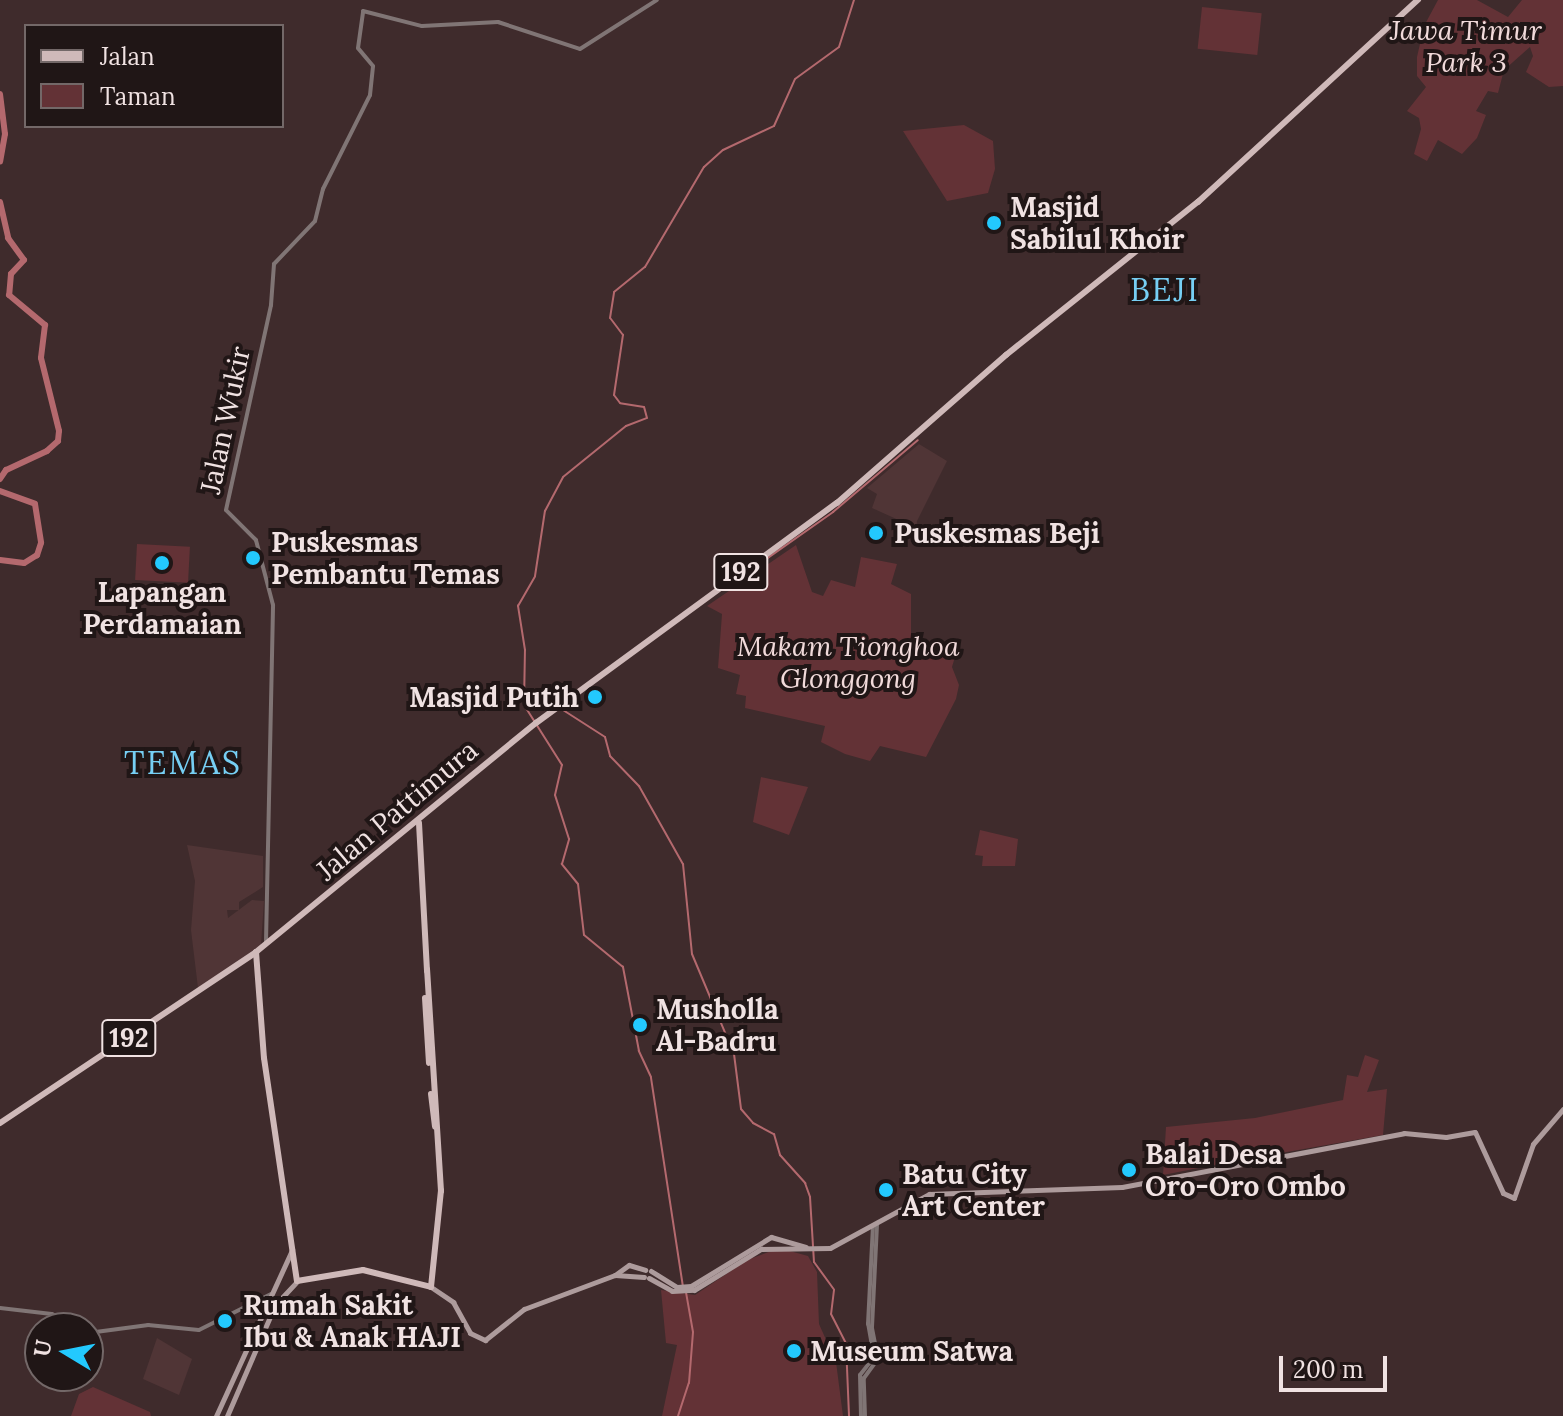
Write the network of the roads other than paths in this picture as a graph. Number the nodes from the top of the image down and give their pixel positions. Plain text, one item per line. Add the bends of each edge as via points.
1 (657, 0) edge
2 (1418, 0) edge
3 (419, 821) junction
4 (404, 836) junction
5 (419, 845) junction
6 (266, 945) junction
7 (256, 952) junction
8 (1563, 1109) edge
9 (0, 1123) edge
10 (875, 1225) junction
11 (293, 1249) junction
12 (286, 1264) junction
13 (295, 1266) junction
14 (647, 1274) junction
15 (615, 1275) junction
16 (297, 1281) junction
17 (431, 1287) junction
18 (271, 1294) junction
19 (0, 1308) edge
20 (35, 1312) edge
21 (104, 1331) edge
22 (251, 1336) junction
23 (259, 1339) junction
24 (216, 1416) edge
25 (227, 1416) edge
26 (863, 1416) edge

1 - 6 street, Jalan Wukir via 580,49 498,22 422,26 370,13 362,19 358,48 373,66 370,95 323,189 315,221 274,264 269,315 226,510 256,540 273,605
2 - 3 main road, Jalan Pattimura / 192 via 1198,202 1004,357 837,503 538,722
3 - 4 main road, Jalan Pattimura / 192
3 - 5 main road
4 - 5 main road via 412,835
4 - 6 main road, Jalan Pattimura / 192
5 - 17 main road via 441,1202
6 - 7 main road, 192
7 - 9 main road, 192
7 - 11 main road via 264,1058
8 - 10 main road via 1533,1144 1514,1198 1503,1193 1475,1132 1446,1137 1404,1133 1116,1188 929,1194
10 - 14 main road via 830,1248 813,1249 771,1237 684,1290
10 - 26 street via 870,1327 878,1359 864,1378
11 - 12 main road
11 - 13 main road
12 - 13 main road
12 - 18 main road
13 - 16 main road
14 - 15 main road
14 - 15 main road via 629,1265
15 - 17 main road via 524,1309 485,1340 470,1333 453,1302
16 - 17 main road via 363,1270
16 - 23 main road via 280,1295
18 - 21 street via 199,1330 148,1325
18 - 22 main road
19 - 20 street
22 - 23 main road
22 - 24 main road
23 - 25 main road

